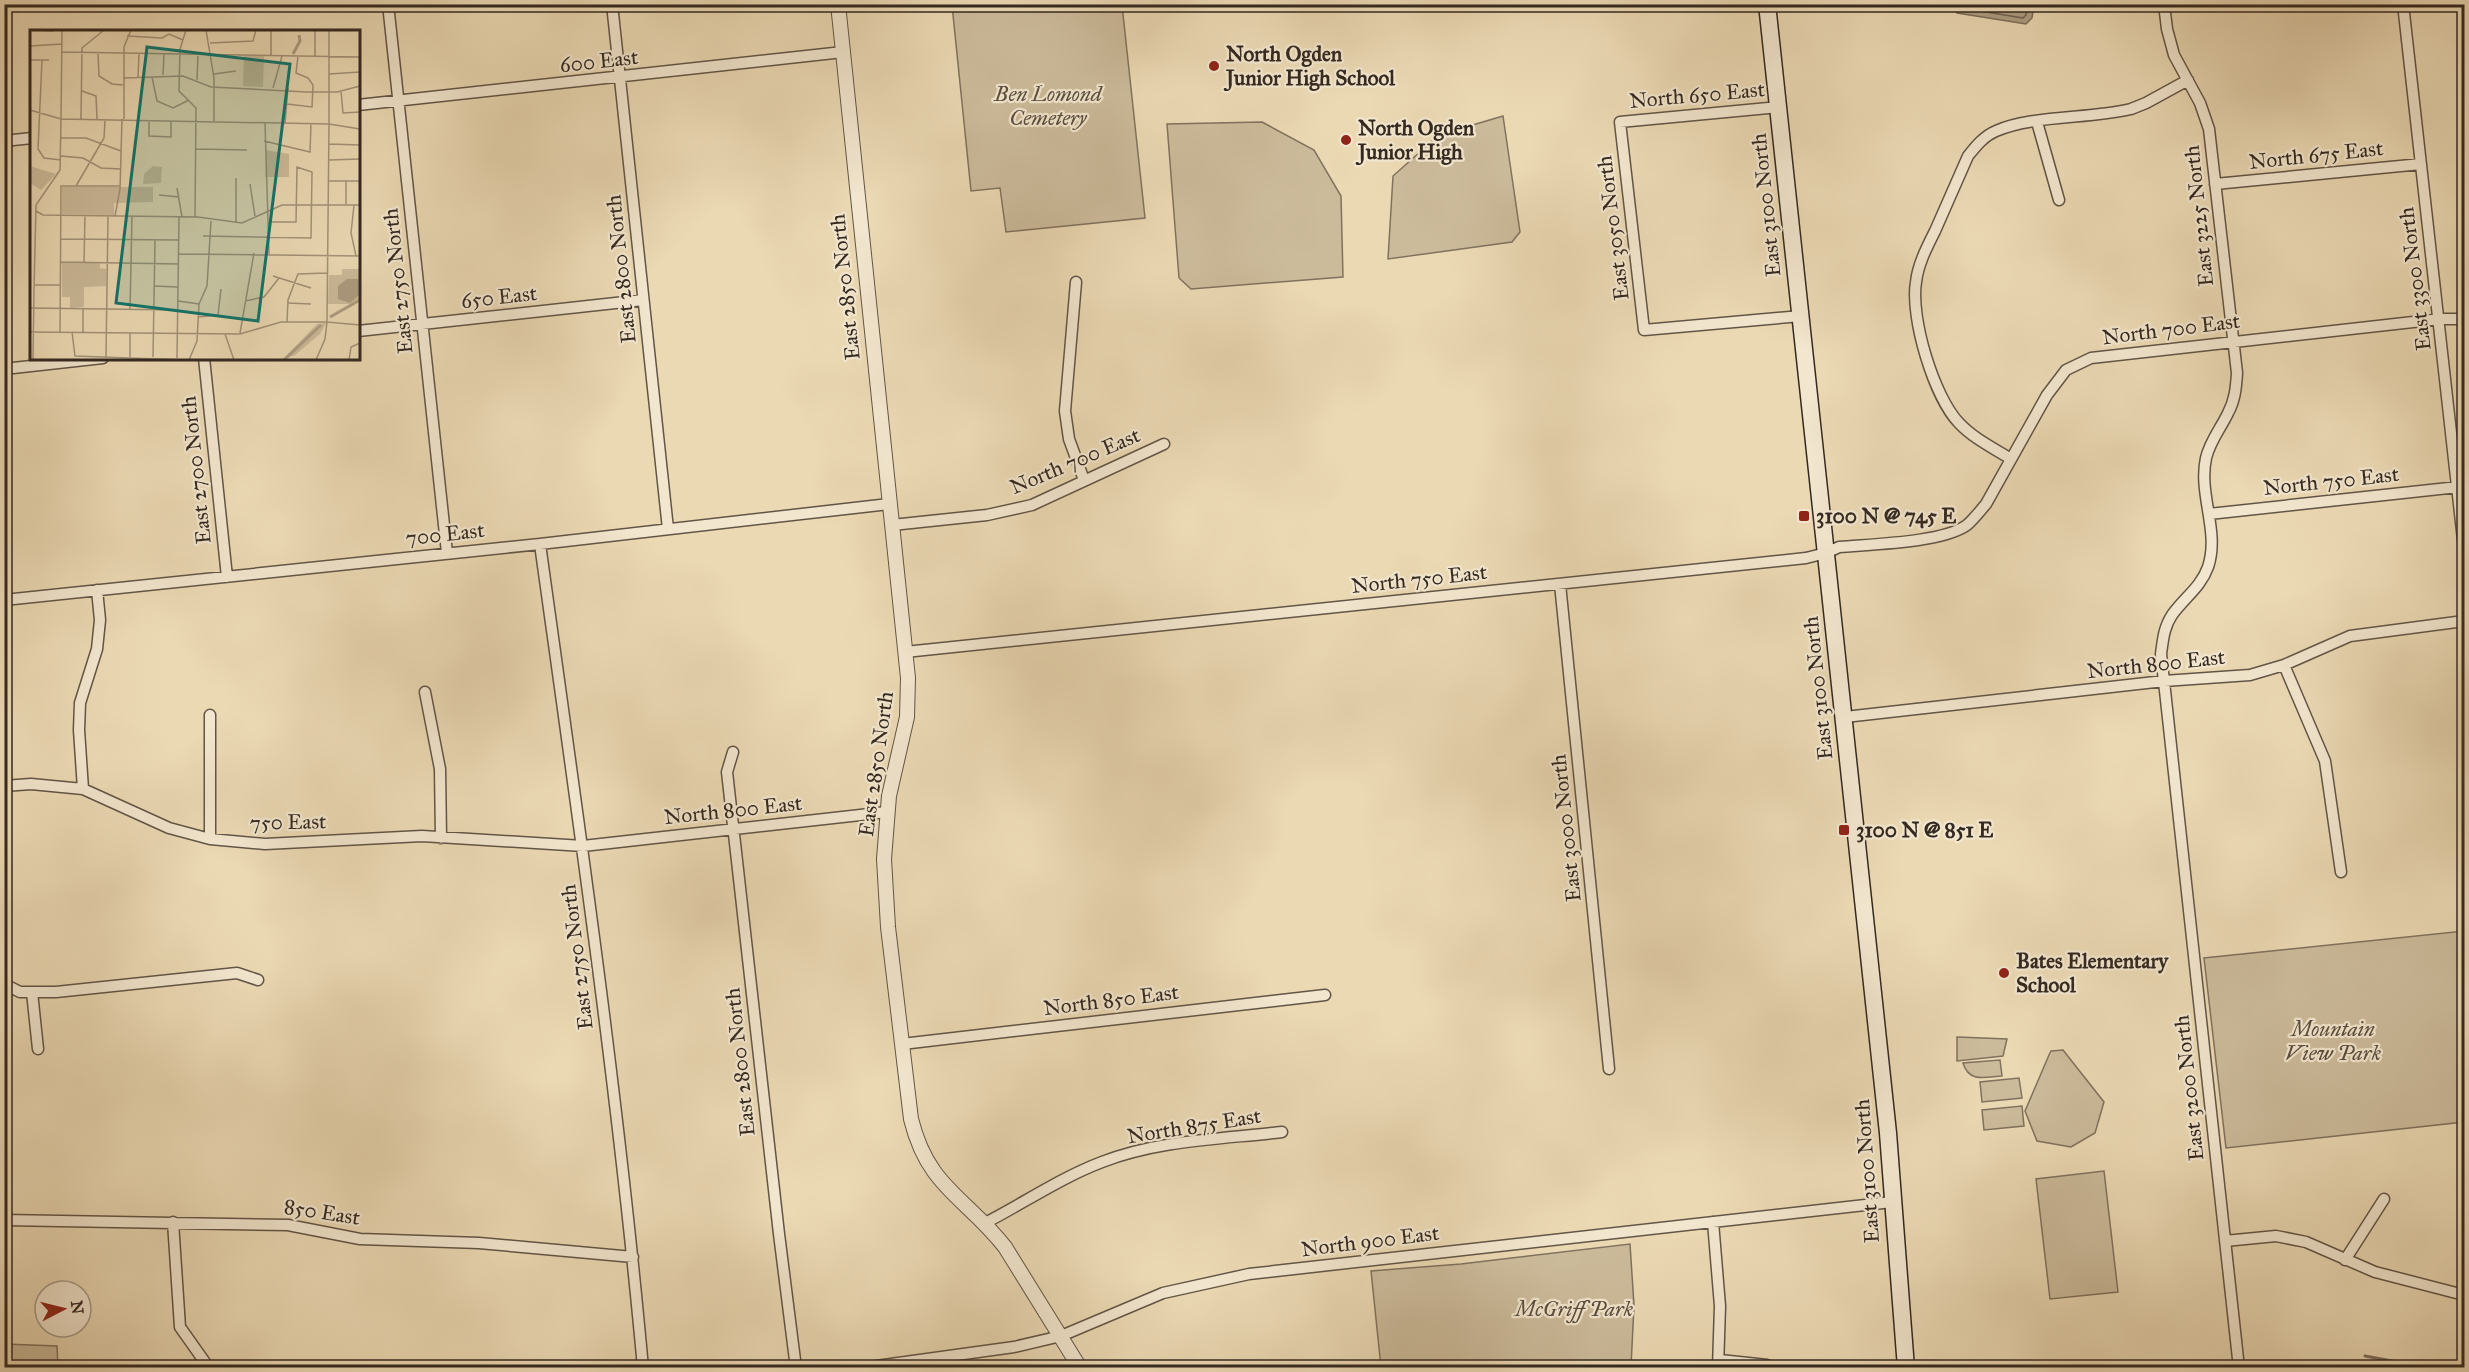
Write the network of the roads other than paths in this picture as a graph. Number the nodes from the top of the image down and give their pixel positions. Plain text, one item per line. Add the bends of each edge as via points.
1 (388, 4) edge
2 (612, 4) edge
3 (838, 4) edge
4 (1767, 4) edge
5 (2164, 4) edge
6 (2403, 4) edge
7 (843, 52) junction
8 (620, 78) junction
9 (2188, 80) junction
10 (399, 101) junction
11 (360, 105) edge
12 (1779, 107) junction
13 (1620, 122) joint
14 (2037, 122) junction
15 (30, 138) edge
16 (4, 141) edge
17 (2421, 164) junction
18 (2215, 184) junction
19 (2059, 200) dead end
20 (1076, 282) dead end
21 (643, 300) junction
22 (1801, 316) junction
23 (2440, 319) junction
24 (2464, 319) edge
25 (422, 325) junction
26 (360, 331) edge
27 (2233, 341) junction
28 (85, 360) edge
29 (204, 360) edge
30 (4, 369) edge
31 (1164, 444) dead end
32 (2011, 459) junction
33 (1084, 480) junction
34 (2458, 487) junction
35 (889, 504) junction
36 (2209, 514) junction
37 (892, 525) junction
38 (668, 529) junction
39 (1936, 537) joint
40 (540, 544) junction
41 (2464, 549) edge
42 (447, 553) junction
43 (1826, 554) junction
44 (227, 576) junction
45 (1560, 584) junction
46 (97, 590) junction
47 (2188, 597) joint
48 (4, 600) edge
49 (2464, 621) edge
50 (905, 652) junction
51 (2284, 664) junction
52 (2164, 681) junction
53 (425, 692) dead end
54 (210, 715) dead end
55 (1845, 717) junction
56 (733, 752) dead end
57 (4, 786) edge
58 (83, 789) junction
59 (887, 812) junction
60 (733, 830) junction
61 (441, 838) junction
62 (210, 839) junction
63 (583, 846) junction
64 (2341, 872) dead end
65 (258, 980) dead end
66 (4, 984) edge
67 (32, 992) junction
68 (1325, 995) dead end
69 (902, 1044) junction
70 (38, 1049) dead end
71 (1609, 1069) dead end
72 (1282, 1132) dead end
73 (2384, 1199) dead end
74 (1892, 1202) junction
75 (4, 1220) edge
76 (173, 1222) junction
77 (1713, 1222) junction
78 (985, 1223) junction
79 (2225, 1241) junction
80 (633, 1257) junction
81 (2345, 1260) junction
82 (2464, 1295) edge
83 (1061, 1336) junction
84 (944, 1363) edge
85 (1719, 1364) edge
86 (1767, 1365) dead end
87 (209, 1368) edge
88 (643, 1368) edge
89 (796, 1368) edge
90 (862, 1368) edge
91 (1080, 1368) edge
92 (1906, 1368) edge
93 (2239, 1368) edge

1 - 10 street, East 2750 North
2 - 8 street, East 2800 North
3 - 7 street, East 2850 North
4 - 12 main road, East 3100 North
5 - 9 street, East 3225 North via 2172,46
6 - 17 street, East 3300 North
7 - 8 street, 600 East
7 - 35 street, East 2850 North
8 - 10 street, 600 East
8 - 21 street, East 2800 North
9 - 14 street via 2131,109
9 - 18 street, East 3225 North via 2209,129
10 - 11 street, 600 East
10 - 25 street, East 2750 North
12 - 13 street, North 650 East
12 - 22 main road, East 3100 North
13 - 22 street, East 3050 North via 1644,330
14 - 19 street
14 - 32 street via 1996,131 1968,156 1920,263 1914,296 1921,338 1948,409 1969,433
15 - 16 street
17 - 18 street, North 675 East
17 - 23 street, East 3300 North
18 - 27 street, East 3225 North
20 - 33 street via 1065,411 1069,439
21 - 25 street, 650 East
21 - 38 street, East 2800 North
22 - 43 main road, East 3100 North
23 - 24 street, North 700 East
23 - 27 street, North 700 East
23 - 34 street, East 3300 North
25 - 26 street, 650 East
25 - 42 street, East 2750 North
27 - 32 street, North 700 East via 2091,358 2066,370
27 - 36 street, East 3225 North via 2236,393 2206,458 2204,482
28 - 30 street
29 - 44 street, East 2700 North
31 - 33 street, North 700 East
32 - 39 street, North 700 East via 1976,516 1966,525
33 - 37 street, North 700 East via 1032,505 987,515
34 - 36 street, North 750 East
34 - 41 street, East 3300 North
35 - 37 street, East 2850 North
35 - 38 street, 700 East
36 - 47 street, East 3225 North via 2213,539 2210,558 2202,579
37 - 50 street, East 2850 North
38 - 40 street, 700 East
39 - 43 street, North 750 East via 1839,547
40 - 42 street, 700 East
40 - 63 street, East 2750 North
42 - 44 street, 700 East
43 - 45 street, North 750 East
43 - 55 main road, East 3100 North
44 - 46 street, 700 East
45 - 50 street, North 750 East
45 - 71 street, East 3000 North
46 - 48 street, 700 East
46 - 58 street via 97,649 80,703
47 - 52 street, East 3200 North via 2172,614 2163,633
49 - 51 street, North 800 East via 2350,636
50 - 59 street, East 2850 North via 908,704
51 - 52 street, North 800 East via 2250,675
51 - 64 street via 2325,760
52 - 55 street, North 800 East
52 - 79 street, East 3200 North
53 - 61 street via 440,769
54 - 62 street
55 - 74 main road, East 3100 North
56 - 60 street, East 2800 North via 727,772
57 - 58 street, 750 East via 31,784
58 - 62 street, 750 East via 169,828
59 - 60 street, North 800 East
59 - 69 street, East 2850 North via 885,900
60 - 63 street, North 800 East
60 - 89 street, East 2800 North
61 - 62 street, 750 East via 265,844
61 - 63 street, 750 East
63 - 80 street, East 2750 North
65 - 67 street via 237,974
66 - 67 street via 20,992
67 - 70 street
68 - 69 street, North 850 East
69 - 78 street, East 2850 North via 911,1119 920,1148 944,1186
72 - 78 street, North 875 East via 1164,1145 1104,1161 1058,1180
73 - 81 street
74 - 77 street, North 900 East
74 - 92 main road, East 3100 North
75 - 76 street, 850 East
76 - 80 street, 850 East via 288,1225 360,1239 479,1243
76 - 87 street via 180,1327
77 - 83 street, North 900 East via 1248,1274 1163,1293
77 - 85 street via 1720,1306
78 - 83 street, East 2850 North via 1015,1261
79 - 81 street via 2276,1236 2306,1242
79 - 93 street, East 3200 North
80 - 88 street, East 2750 North
81 - 82 street via 2375,1272
83 - 84 street, North 900 East
83 - 91 street, East 2850 North
84 - 90 street, North 900 East
85 - 86 street

